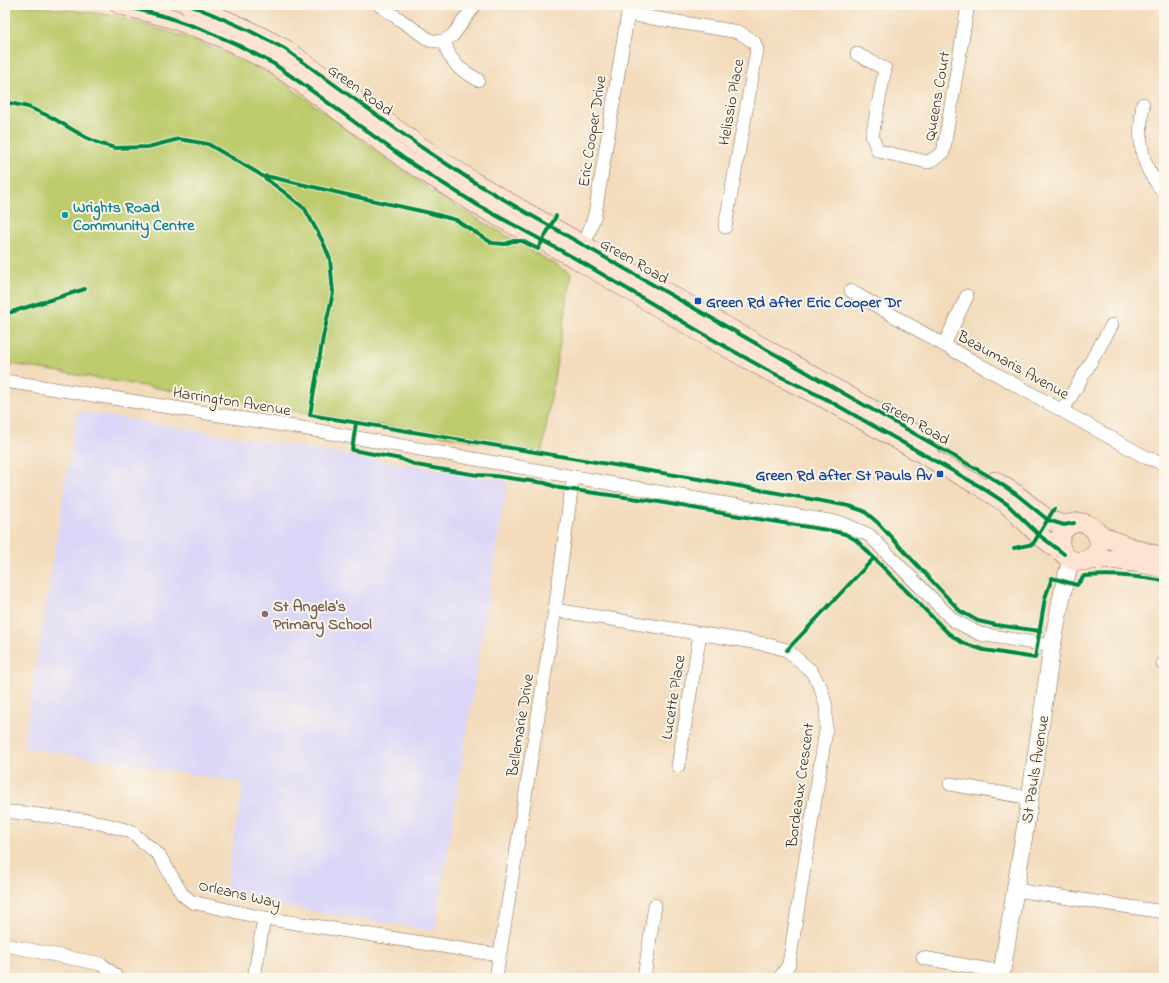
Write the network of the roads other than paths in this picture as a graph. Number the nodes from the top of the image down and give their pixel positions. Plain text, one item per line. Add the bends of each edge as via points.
1 (120, 5) edge
2 (189, 5) edge
3 (379, 5) edge
4 (475, 5) edge
5 (968, 5) edge
6 (629, 9) edge
7 (444, 41) junction
8 (857, 54) dead end
9 (478, 80) dead end
10 (1143, 104) dead end
11 (1164, 191) edge
12 (725, 227) dead end
13 (581, 253) junction
14 (851, 291) dead end
15 (967, 296) dead end
16 (1112, 324) dead end
17 (944, 345) junction
18 (5, 381) edge
19 (1063, 410) junction
20 (1164, 463) edge
21 (573, 477) junction
22 (1074, 523) junction
23 (1094, 528) junction
24 (1164, 557) edge
25 (1073, 558) junction
26 (1164, 568) edge
27 (555, 610) junction
28 (700, 634) junction
29 (1052, 646) junction
30 (678, 766) dead end
31 (950, 784) dead end
32 (1030, 798) junction
33 (5, 812) edge
34 (1015, 890) junction
35 (655, 905) dead end
36 (1164, 912) edge
37 (264, 918) junction
38 (5, 946) edge
39 (499, 955) junction
40 (923, 958) dead end
41 (115, 975) dead end
42 (1001, 975) edge
43 (254, 978) edge
44 (496, 978) edge
45 (644, 978) edge
46 (780, 978) edge

1 - 13 main road, Green Road via 204,30 274,64 409,162 479,206
2 - 13 main road, Green Road via 241,26 285,49 427,151
3 - 7 street via 431,41
4 - 7 street via 453,35
5 - 8 street, Queens Court via 943,153 928,162 878,151 872,136 885,69
6 - 12 street, Helissio Place via 739,32 754,42 757,50
6 - 13 street, Eric Cooper Drive via 594,214
7 - 9 street via 449,55 459,68
10 - 11 street via 1140,126 1143,154 1148,169
13 - 22 main road, Green Road via 988,475 1048,520 1064,524
13 - 25 main road, Green Road via 712,339 826,399 981,487 1007,504 1039,535
14 - 17 street, Beaumaris Avenue
15 - 17 street
16 - 19 street
17 - 19 street, Beaumaris Avenue
18 - 21 street, Harrington Avenue via 308,429
19 - 20 street, Beaumaris Avenue via 1147,458
21 - 27 street, Bellemarie Drive
21 - 29 street, Harrington Avenue via 842,523 869,535 953,620 980,634
22 - 23 main road
22 - 25 main road via 1061,534 1060,540 1060,547
23 - 24 main road via 1102,535 1128,546
23 - 25 main road via 1098,536 1097,551 1091,558
25 - 26 main road via 1125,560
25 - 29 street, St Pauls Avenue via 1065,581
27 - 28 street, Bordeaux Crescent
27 - 39 street, Bellemarie Drive
28 - 30 street, Lucette Place
28 - 46 street, Bordeaux Crescent via 787,650 811,671 821,688 826,707 826,730 789,964
29 - 32 street, St Pauls Avenue
31 - 32 street
32 - 34 street, St Pauls Avenue
33 - 37 street, Orleans Way via 92,821 130,831 159,855 182,894 192,902
34 - 36 street
34 - 42 street, St Pauls Avenue
35 - 45 street
37 - 39 street, Orleans Way
37 - 43 street
38 - 41 street via 101,964
39 - 44 street, Bellemarie Drive
40 - 42 street

